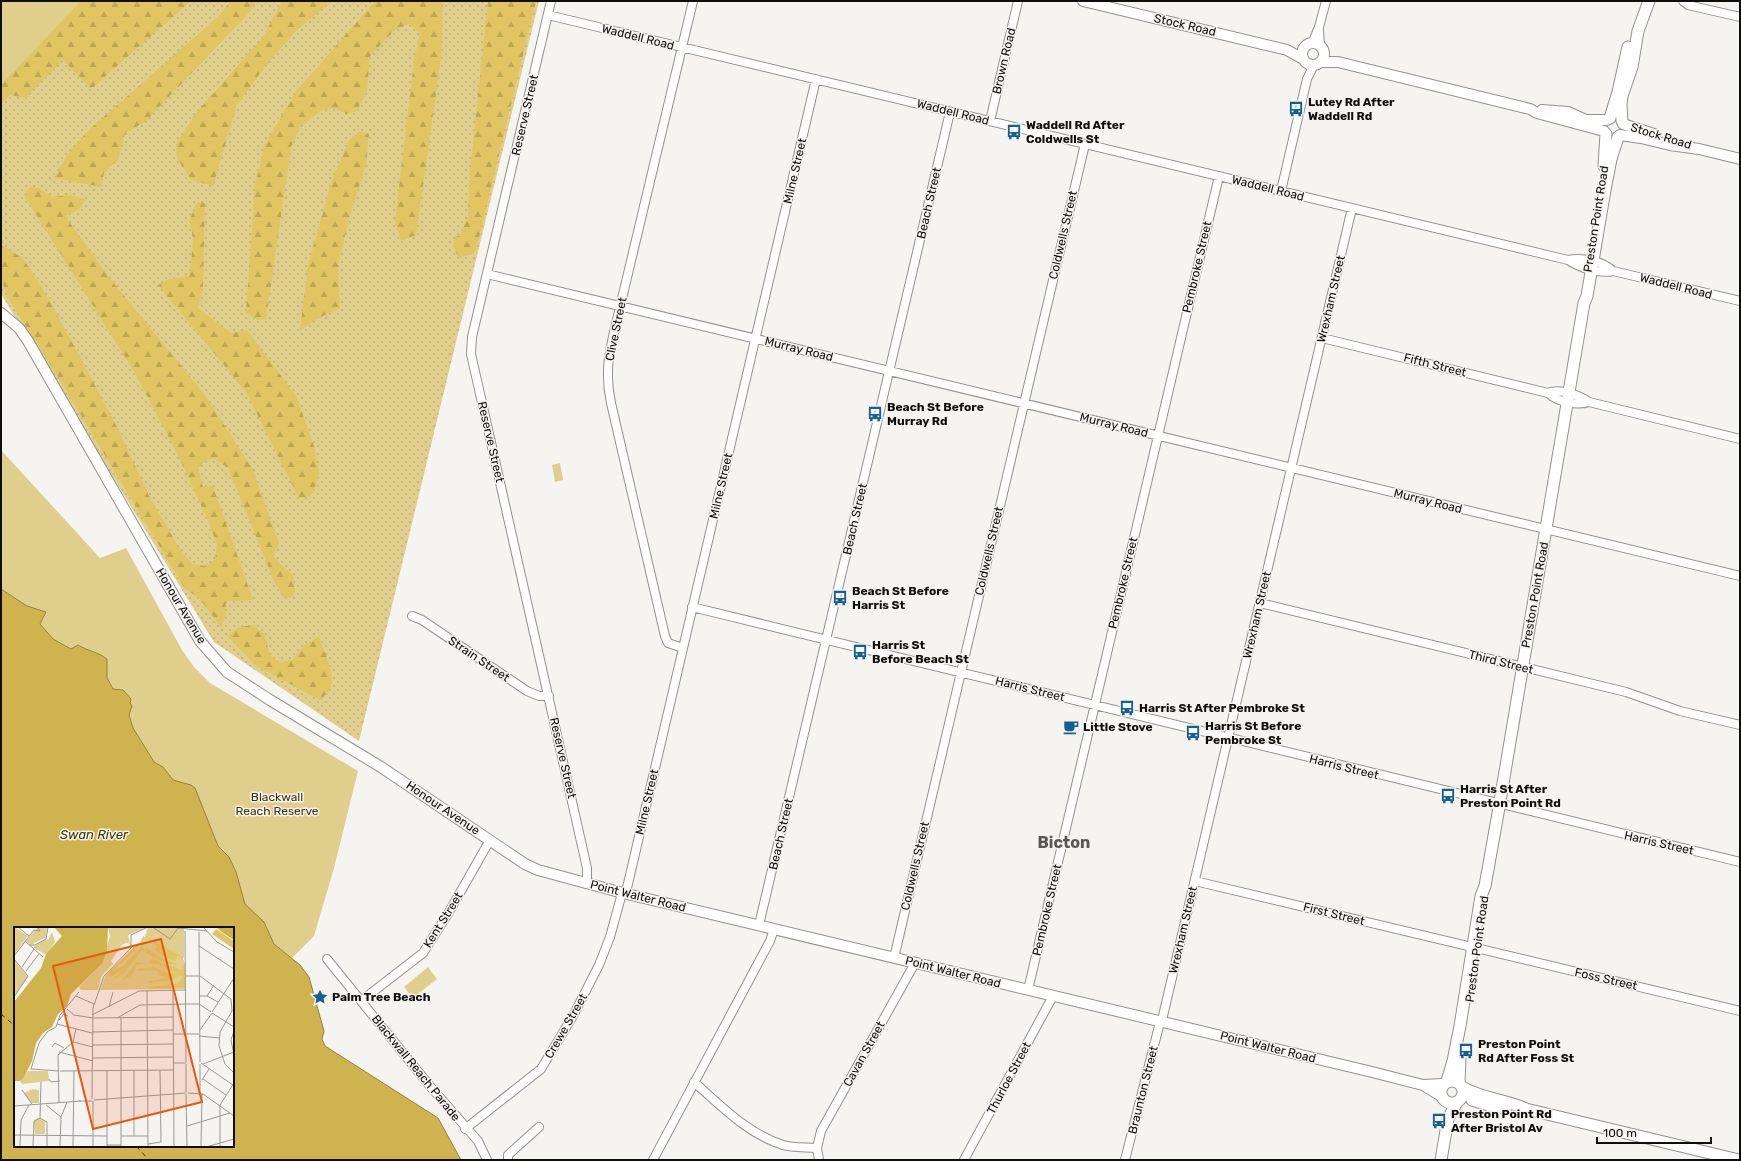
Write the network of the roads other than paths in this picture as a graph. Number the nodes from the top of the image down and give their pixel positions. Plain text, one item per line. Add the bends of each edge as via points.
1 (551, 1) edge
2 (693, 1) edge
3 (1018, 1) edge
4 (1083, 1) edge
5 (1326, 1) edge
6 (1642, 1) edge
7 (1649, 1) edge
8 (1683, 1) edge
9 (548, 15) junction
10 (1740, 17) edge
11 (1315, 47) junction
12 (682, 48) junction
13 (1287, 50) junction
14 (1311, 62) junction
15 (1338, 62) junction
16 (816, 79) junction
17 (1530, 109) junction
18 (950, 112) junction
19 (1608, 119) junction
20 (990, 121) junction
21 (1623, 123) junction
22 (1605, 133) junction
23 (1619, 136) junction
24 (1084, 144) junction
25 (1699, 149) junction
26 (1740, 159) edge
27 (1219, 176) junction
28 (1281, 191) junction
29 (1352, 208) junction
30 (1590, 265) junction
31 (487, 274) junction
32 (1740, 301) edge
33 (620, 307) junction
34 (1, 313) edge
35 (1322, 338) junction
36 (756, 339) junction
37 (889, 371) junction
38 (1568, 398) junction
39 (1024, 404) junction
40 (1158, 436) junction
41 (1740, 439) edge
42 (1292, 468) junction
43 (1546, 529) junction
44 (1740, 576) edge
45 (1260, 603) junction
46 (692, 607) junction
47 (412, 616) dead end
48 (827, 639) junction
49 (683, 648) junction
50 (1523, 667) junction
51 (960, 672) junction
52 (549, 696) junction
53 (1095, 705) junction
54 (1740, 725) edge
55 (1229, 738) junction
56 (1499, 805) junction
57 (490, 840) junction
58 (1740, 862) edge
59 (1195, 881) junction
60 (587, 884) junction
61 (623, 893) junction
62 (760, 925) junction
63 (774, 929) junction
64 (1475, 948) junction
65 (894, 958) junction
66 (327, 959) dead end
67 (915, 963) junction
68 (1028, 990) junction
69 (1053, 996) junction
70 (361, 1001) junction
71 (1740, 1011) edge
72 (1161, 1021) junction
73 (694, 1082) junction
74 (1445, 1083) junction
75 (1423, 1085) junction
76 (1460, 1085) junction
77 (1442, 1098) junction
78 (1458, 1100) junction
79 (1526, 1109) junction
80 (1448, 1119) junction
81 (539, 1127) dead end
82 (465, 1129) junction
83 (817, 1148) junction
84 (487, 1160) edge
85 (508, 1160) edge
86 (653, 1160) edge
87 (819, 1160) edge
88 (964, 1160) edge
89 (1125, 1160) edge
90 (1441, 1160) edge
91 (1739, 1160) edge

1 - 9 street, Reserve Street
2 - 12 street, Clive Street
3 - 20 street, Brown Road
4 - 13 street, Stock Road
5 - 11 street
6 - 19 main road via 1630,38 1618,92
7 - 21 main road via 1638,31 1632,67 1622,96
8 - 10 street via 1688,5
9 - 12 street, Waddell Road
9 - 31 street, Reserve Street
11 - 13 street, Stock Road
11 - 14 street via 1323,55
11 - 14 street via 1302,52
11 - 15 street, Stock Road
12 - 16 street, Waddell Road
12 - 33 street, Clive Street
13 - 14 street, Stock Road
14 - 15 street, Stock Road
14 - 28 street
15 - 17 street, Stock Road
16 - 18 street, Waddell Road
16 - 36 street, Milne Street
17 - 19 street, Stock Road via 1568,112 1586,120
17 - 22 street, Stock Road
18 - 20 street, Waddell Road
18 - 37 street, Beach Street
19 - 21 main road, Stock Road via 1616,118
19 - 22 main road via 1604,126
20 - 24 street, Waddell Road
21 - 23 main road, Stock Road via 1624,130
21 - 25 street, Stock Road via 1646,132 1693,144
22 - 23 main road, Stock Road via 1613,138
22 - 30 main road, Preston Point Road via 1606,158
23 - 25 street, Stock Road
23 - 30 main road, Preston Point Road via 1611,159
24 - 27 street, Waddell Road
24 - 39 street, Coldwells Street
25 - 26 street, Stock Road
27 - 28 street, Waddell Road
27 - 40 street, Pembroke Street
28 - 29 street, Waddell Road
29 - 30 street, Waddell Road via 1568,260 1574,264
29 - 35 street, Wrexham Street
30 - 32 street, Waddell Road via 1609,267 1613,271
30 - 38 main road, Preston Point Road
31 - 33 street, Murray Road
31 - 52 street, Reserve Street via 472,337 471,354
33 - 36 street, Murray Road
33 - 49 street, Clive Street via 609,357 608,388 665,636 668,642
34 - 57 street, Honour Avenue via 19,328 28,341 200,641 227,672 381,767
35 - 38 street, Fifth Street via 1548,393 1553,397
35 - 42 street, Wrexham Street
36 - 37 street, Murray Road
36 - 46 street, Milne Street
37 - 39 street, Murray Road
37 - 48 street, Beach Street
38 - 41 street, Fifth Street via 1582,405 1589,402
38 - 43 main road, Preston Point Road
39 - 40 street, Murray Road
39 - 51 street, Coldwells Street
40 - 42 street, Murray Road
40 - 53 street, Pembroke Street
42 - 43 street, Murray Road
42 - 45 street, Wrexham Street
43 - 44 street, Murray Road
43 - 50 main road, Preston Point Road
45 - 50 street, Third Street
45 - 55 street, Wrexham Street
46 - 48 street, Harris Street
46 - 49 street, Milne Street
47 - 52 street, Strain Street via 422,620 528,691 539,696
48 - 51 street, Harris Street
48 - 62 street, Beach Street
49 - 61 street, Milne Street
50 - 54 street, Third Street via 1626,692 1680,711
50 - 56 main road, Preston Point Road
51 - 53 street, Harris Street
51 - 65 street, Coldwells Street
52 - 60 street, Reserve Street via 587,868
53 - 55 street, Harris Street
53 - 68 street, Pembroke Street
55 - 56 street, Harris Street
55 - 59 street, Wrexham Street
56 - 58 street, Harris Street
56 - 64 main road, Preston Point Road
57 - 60 street, Point Walter Road via 538,870
57 - 70 street, Kent Street via 422,953
59 - 64 street, First Street
59 - 72 street, Wrexham Street
60 - 61 street, Point Walter Road
61 - 62 street, Point Walter Road
61 - 82 street, Crewe Street via 599,965 541,1070
62 - 63 street, Point Walter Road
63 - 65 street, Point Walter Road
63 - 73 street via 770,941
64 - 71 street, Foss Street
64 - 74 main road, Preston Point Road via 1454,1061
64 - 76 main road, Preston Point Road via 1472,998 1464,1018 1459,1062
65 - 67 street, Point Walter Road
66 - 70 street, Blackwall Reach Parade
67 - 68 street, Point Walter Road
67 - 83 street, Cavan Street via 821,1131
68 - 69 street, Point Walter Road
69 - 72 street, Point Walter Road
69 - 88 street, Thurloe Street
70 - 82 street, Blackwall Reach Parade
72 - 75 street, Point Walter Road
72 - 89 street, Braunton Street
73 - 83 street via 735,1119 769,1140 784,1145
73 - 86 street
74 - 75 street, Point Walter Road
74 - 76 main road, Point Walter Road via 1454,1081
74 - 77 main road via 1440,1090
75 - 77 street, Point Walter Road
76 - 78 main road via 1463,1093
76 - 79 main road, Point Walter Road via 1470,1092
77 - 78 main road, Point Walter Road via 1450,1103
77 - 80 main road
78 - 79 main road, Point Walter Road via 1477,1101 1516,1110
78 - 80 main road
79 - 91 main road, Point Walter Road
80 - 90 main road
81 - 85 street via 508,1155
82 - 84 street, Blackwall Reach Parade via 478,1141
83 - 87 street

